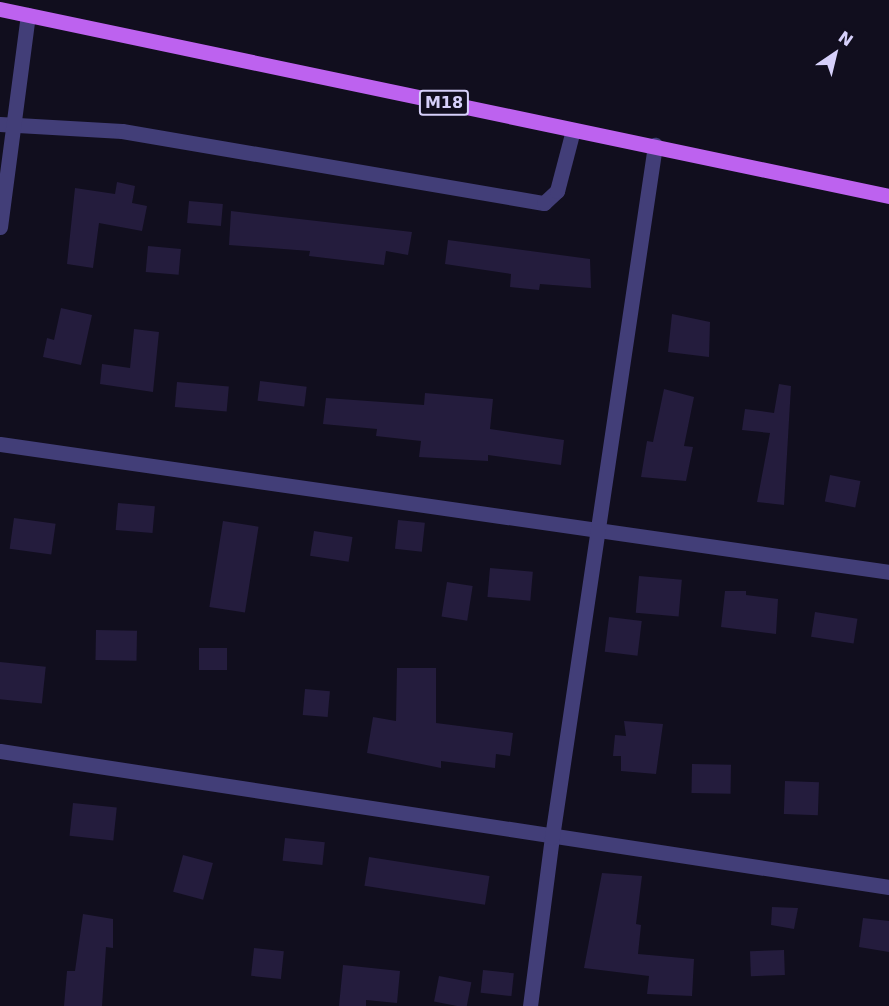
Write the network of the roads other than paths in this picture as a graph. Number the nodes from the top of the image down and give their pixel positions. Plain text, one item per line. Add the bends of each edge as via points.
1 (0, 9) edge
2 (28, 15) junction
3 (6, 125) edge
4 (573, 130) junction
5 (656, 144) junction
6 (889, 196) edge
7 (0, 226) edge
8 (0, 444) edge
9 (599, 532) junction
10 (889, 572) edge
11 (0, 751) edge
12 (552, 837) junction
13 (889, 887) edge
14 (530, 1006) edge

1 - 2 main road, M18
2 - 3 street
2 - 4 main road, M18
3 - 4 street via 122,131 544,203 557,191
3 - 7 street
4 - 5 main road, M18
5 - 6 main road, M18
5 - 9 street
8 - 9 street via 317,487
9 - 10 street
9 - 12 street
11 - 12 street
12 - 13 street
12 - 14 street

